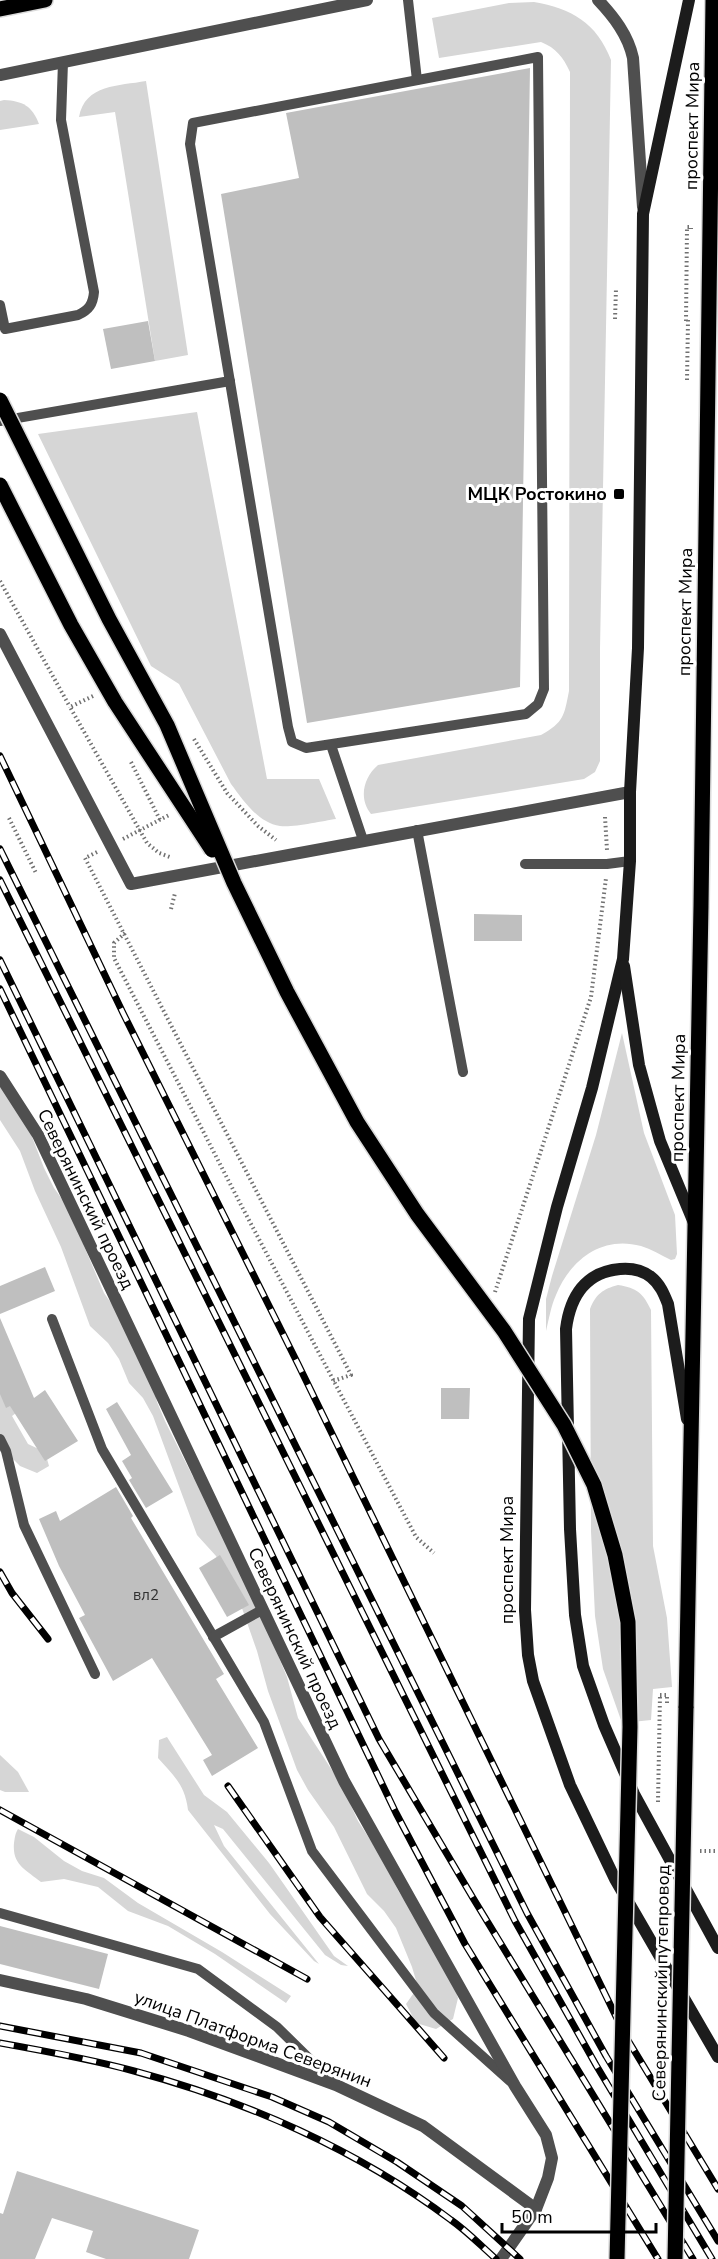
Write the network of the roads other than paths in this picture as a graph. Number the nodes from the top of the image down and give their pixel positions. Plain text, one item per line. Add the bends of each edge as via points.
1 (45, 0) edge
2 (367, 0) edge
3 (408, 0) edge
4 (598, 0) edge
5 (688, 0) edge
6 (713, 0) edge
7 (0, 9) edge
8 (63, 62) junction
9 (0, 75) edge
10 (417, 80) junction
11 (643, 214) junction
12 (0, 305) edge
13 (2, 329) edge
14 (230, 381) junction
15 (0, 400) edge
16 (0, 421) edge
17 (0, 485) edge
18 (0, 634) edge
19 (331, 745) junction
20 (630, 792) junction
21 (417, 830) junction
22 (363, 840) junction
23 (630, 861) junction
24 (525, 864) dead end
25 (234, 883) junction
26 (623, 959) junction
27 (463, 1072) dead end
28 (0, 1076) edge
29 (694, 1225) junction
30 (52, 1319) dead end
31 (0, 1439) edge
32 (690, 1442) junction
33 (262, 1610) junction
34 (213, 1637) junction
35 (95, 1674) dead end
36 (686, 1708) joint
37 (0, 1913) edge
38 (718, 1948) edge
39 (0, 1980) edge
40 (718, 2057) edge
41 (336, 2085) junction
42 (515, 2085) junction
43 (536, 2209) junction
44 (501, 2259) edge
45 (617, 2259) edge
46 (675, 2259) edge

1 - 7 main road
2 - 8 street
3 - 10 lane
4 - 11 street via 623,30 632,51
5 - 11 main road, проспект Мира
6 - 29 main road, проспект Мира
8 - 9 street
8 - 13 lane via 61,120 93,300 88,310 78,315
10 - 14 lane via 193,123 190,144
10 - 19 lane via 538,57 544,689 538,704 526,714
11 - 20 main road, проспект Мира via 638,648
12 - 13 lane
14 - 16 lane
14 - 19 lane via 292,742 306,748
15 - 25 main road, bridge via 109,620 167,725
17 - 25 main road, bridge via 115,702
18 - 22 street via 131,884
19 - 22 lane
20 - 21 street
20 - 23 main road, проспект Мира
21 - 22 street
21 - 27 lane
23 - 24 lane
23 - 26 main road, проспект Мира
25 - 45 main road, bridge via 357,1122 417,1214 504,1331 564,1425 594,1485 615,1555 628,1622 630,1727
26 - 29 main road, проспект Мира via 639,1065 660,1141
26 - 40 main road, проспект Мира via 529,1319 525,1610 528,1654 533,1681 570,1785 615,1879
28 - 33 street, Северянинский проезд via 38,1135
29 - 32 main road, проспект Мира
30 - 34 lane via 102,1449
31 - 35 lane via 24,1525
32 - 36 main road, проспект Мира
32 - 38 main road via 672,1325 661,1287 641,1271 607,1270 596,1274 574,1297 566,1329 570,1529 575,1615 583,1666 634,1794
33 - 34 lane
33 - 42 street, Северянинский проезд via 344,1781
34 - 42 lane via 264,1722 312,1851 434,2013
36 - 46 main road, Северянинский путепровод, bridge
37 - 41 lane via 198,1969 277,2027
39 - 41 street, улица Платформа Северянин via 86,1999 178,2027
41 - 43 street, улица Платформа Северянин via 423,2126
42 - 43 street, Северянинский проезд via 546,2135 552,2158
43 - 44 street, Северянинский проезд

